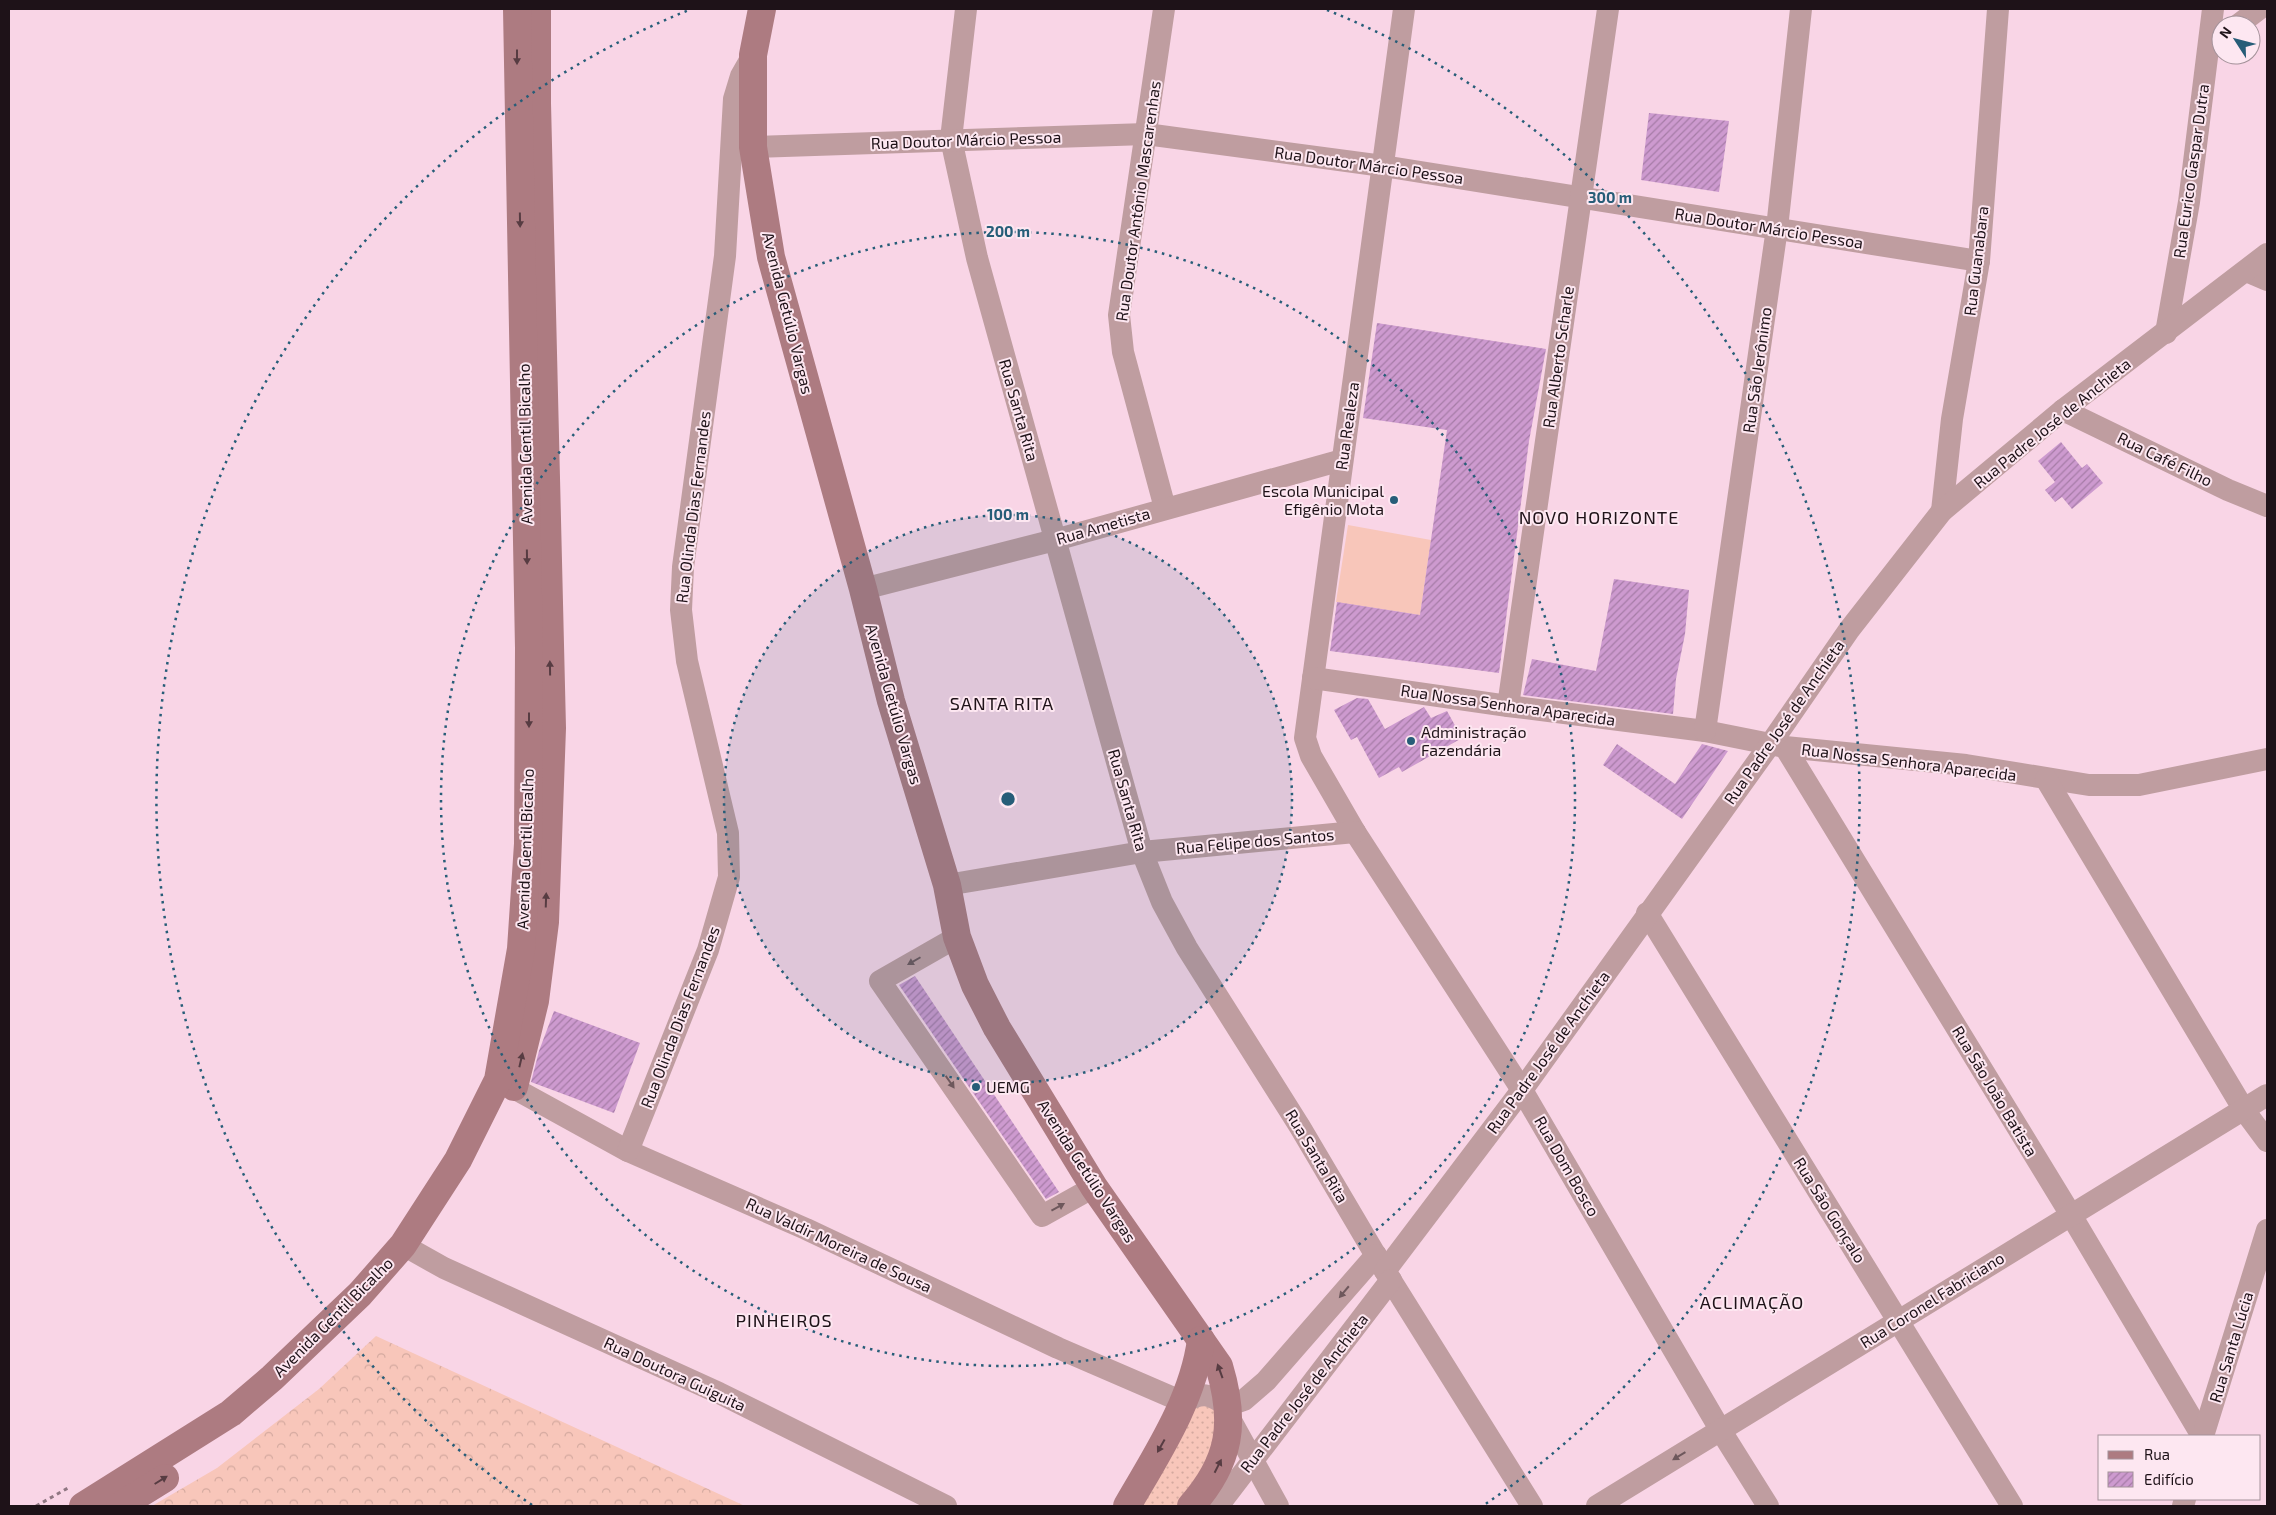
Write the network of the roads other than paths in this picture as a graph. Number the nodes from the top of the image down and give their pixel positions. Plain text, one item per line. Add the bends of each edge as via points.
1 (517, 9) edge
2 (537, 9) edge
3 (762, 9) edge
4 (966, 9) edge
5 (1164, 9) edge
6 (1404, 9) edge
7 (1608, 9) edge
8 (1801, 9) edge
9 (1998, 9) edge
10 (2211, 65) edge
11 (1146, 134) junction
12 (746, 135) junction
13 (951, 139) junction
14 (1384, 166) junction
15 (1580, 198) junction
16 (1777, 228) junction
17 (2267, 254) edge
18 (1979, 261) junction
19 (2246, 271) junction
20 (2267, 280) edge
21 (2166, 334) junction
22 (2063, 410) junction
23 (1342, 460) junction
24 (2267, 506) edge
25 (1165, 508) junction
26 (1942, 511) junction
27 (1055, 540) junction
28 (863, 589) junction
29 (1313, 678) junction
30 (1508, 706) junction
31 (1705, 731) junction
32 (1778, 745) junction
33 (2267, 759) edge
34 (2046, 779) junction
35 (1356, 832) junction
36 (1142, 852) junction
37 (947, 885) junction
38 (1647, 914) junction
39 (957, 937) junction
40 (506, 1084) junction
41 (1522, 1090) junction
42 (2267, 1095) edge
43 (2244, 1110) junction
44 (2267, 1141) edge
45 (628, 1151) junction
46 (1094, 1187) junction
47 (2071, 1215) junction
48 (2267, 1230) edge
49 (411, 1250) junction
50 (1384, 1269) junction
51 (1899, 1320) junction
52 (1202, 1340) junction
53 (1183, 1402) junction
54 (1228, 1412) junction
55 (1721, 1431) junction
56 (2201, 1435) edge
57 (2202, 1435) edge
58 (1252, 1461) junction
59 (76, 1496) edge
60 (120, 1506) edge
61 (946, 1506) edge
62 (1127, 1506) edge
63 (1191, 1506) edge
64 (1218, 1506) edge
65 (1278, 1506) edge
66 (1532, 1506) edge
67 (1597, 1506) edge
68 (1768, 1506) edge
69 (2012, 1506) edge

1 -> 40 main road, Avenida Gentil Bicalho via 529,648 528,844 521,949
40 -> 2 main road, Avenida Gentil Bicalho via 535,1001 545,922 552,728
3 - 12 main road, Avenida Getúlio Vargas via 753,55
4 - 13 street, Rua Santa Rita
5 - 11 street, Rua Doutor Antônio Mascarenhas
6 - 14 street, Rua Realeza
7 - 15 street, Rua Alberto Scharle
8 - 16 street, Rua São Jerônimo
9 - 18 street, Rua Guanabara
10 - 21 street, Rua Eurico Gaspar Dutra
11 - 13 street, Rua Doutor Márcio Pessoa
11 - 14 street, Rua Doutor Márcio Pessoa
11 - 25 street, Rua Doutor Antônio Mascarenhas via 1119,315 1123,352
12 - 13 street, Rua Doutor Márcio Pessoa
12 - 28 main road, Avenida Getúlio Vargas via 771,257
12 - 45 street, Rua Olinda Dias Fernandes via 725,256 683,567 681,610 686,661 728,833 729,876 708,950
13 - 27 street, Rua Santa Rita via 977,258
14 - 15 street, Rua Doutor Márcio Pessoa
14 - 23 street, Rua Realeza
15 - 16 street, Rua Doutor Márcio Pessoa
15 - 30 street, Rua Alberto Scharle
16 - 18 street, Rua Doutor Márcio Pessoa
16 - 31 street, Rua São Jerônimo
17 - 19 street, Rua Padre José de Anchieta
18 - 26 street, Rua Guanabara via 1952,419
19 - 20 street
19 - 21 street, Rua Padre José de Anchieta
21 - 22 street, Rua Padre José de Anchieta
22 - 24 street, Rua Café Filho
22 - 26 street, Rua Padre José de Anchieta
23 - 25 street, Rua Ametista
23 - 29 street, Rua Realeza
25 - 27 street, Rua Ametista
26 - 32 street, Rua Padre José de Anchieta via 1849,630
27 - 28 street, Rua Ametista
27 - 36 street, Rua Santa Rita
28 - 37 main road, Avenida Getúlio Vargas via 891,701
29 - 30 street, Rua Nossa Senhora Aparecida
29 - 35 street, Rua Realeza via 1305,738 1311,756
30 - 31 street, Rua Nossa Senhora Aparecida
31 - 32 street, Rua Nossa Senhora Aparecida
32 - 34 street, Rua Nossa Senhora Aparecida via 1966,765
32 - 38 street, Rua Padre José de Anchieta
32 - 47 street, Rua São João Batista
33 - 34 street, Rua Nossa Senhora Aparecida via 2139,785 2089,785
34 - 43 street
35 - 36 street, Rua Felipe dos Santos
35 - 41 street, Rua Dom Bosco
36 - 37 street, Rua Felipe dos Santos
36 - 50 street, Rua Santa Rita via 1162,902 1187,948 1300,1127
37 - 39 main road, Avenida Getúlio Vargas
38 - 41 street, Rua Padre José de Anchieta
38 - 51 street, Rua São Gonçalo
39 - 46 main road, Avenida Getúlio Vargas via 975,985 997,1028
39 -> 46 street via 880,981 1042,1216
40 - 45 street, Rua Valdir Moreira de Sousa
40 - 49 main road, Avenida Gentil Bicalho via 472,1172
41 - 50 street, Rua Padre José de Anchieta
41 - 55 street, Rua Dom Bosco
42 - 43 street, Rua Coronel Fabriciano
43 - 44 street
43 - 47 street, Rua Coronel Fabriciano
45 - 53 street, Rua Valdir Moreira de Sousa via 806,1228 1058,1348
46 - 52 main road, Avenida Getúlio Vargas
47 - 51 street, Rua Coronel Fabriciano
47 - 56 street, Rua São João Batista
48 - 57 street, Rua Santa Lúcia
49 - 59 main road, Avenida Gentil Bicalho via 231,1413
60 -> 49 main road, Avenida Gentil Bicalho via 203,1454 261,1411 352,1327
49 - 61 street, Rua Doutora Guiguita via 710,1389
50 -> 54 street, Rua Padre José de Anchieta via 1266,1381
50 - 58 street, Rua Padre José de Anchieta
50 - 66 street, Rua Santa Rita
51 - 55 street, Rua Coronel Fabriciano
51 - 69 street, Rua São Gonçalo
52 - 53 main road via 1198,1367
54 -> 52 main road, Avenida Getúlio Vargas via 1220,1366
53 - 54 street via 1204,1394 1214,1397
53 -> 62 main road
54 - 58 street
63 -> 54 main road, Avenida Getúlio Vargas via 1209,1483 1222,1458 1230,1428
55 -> 67 street, Rua Coronel Fabriciano
55 - 68 street, Rua Dom Bosco
58 - 64 street, Rua Padre José de Anchieta
58 - 65 street

